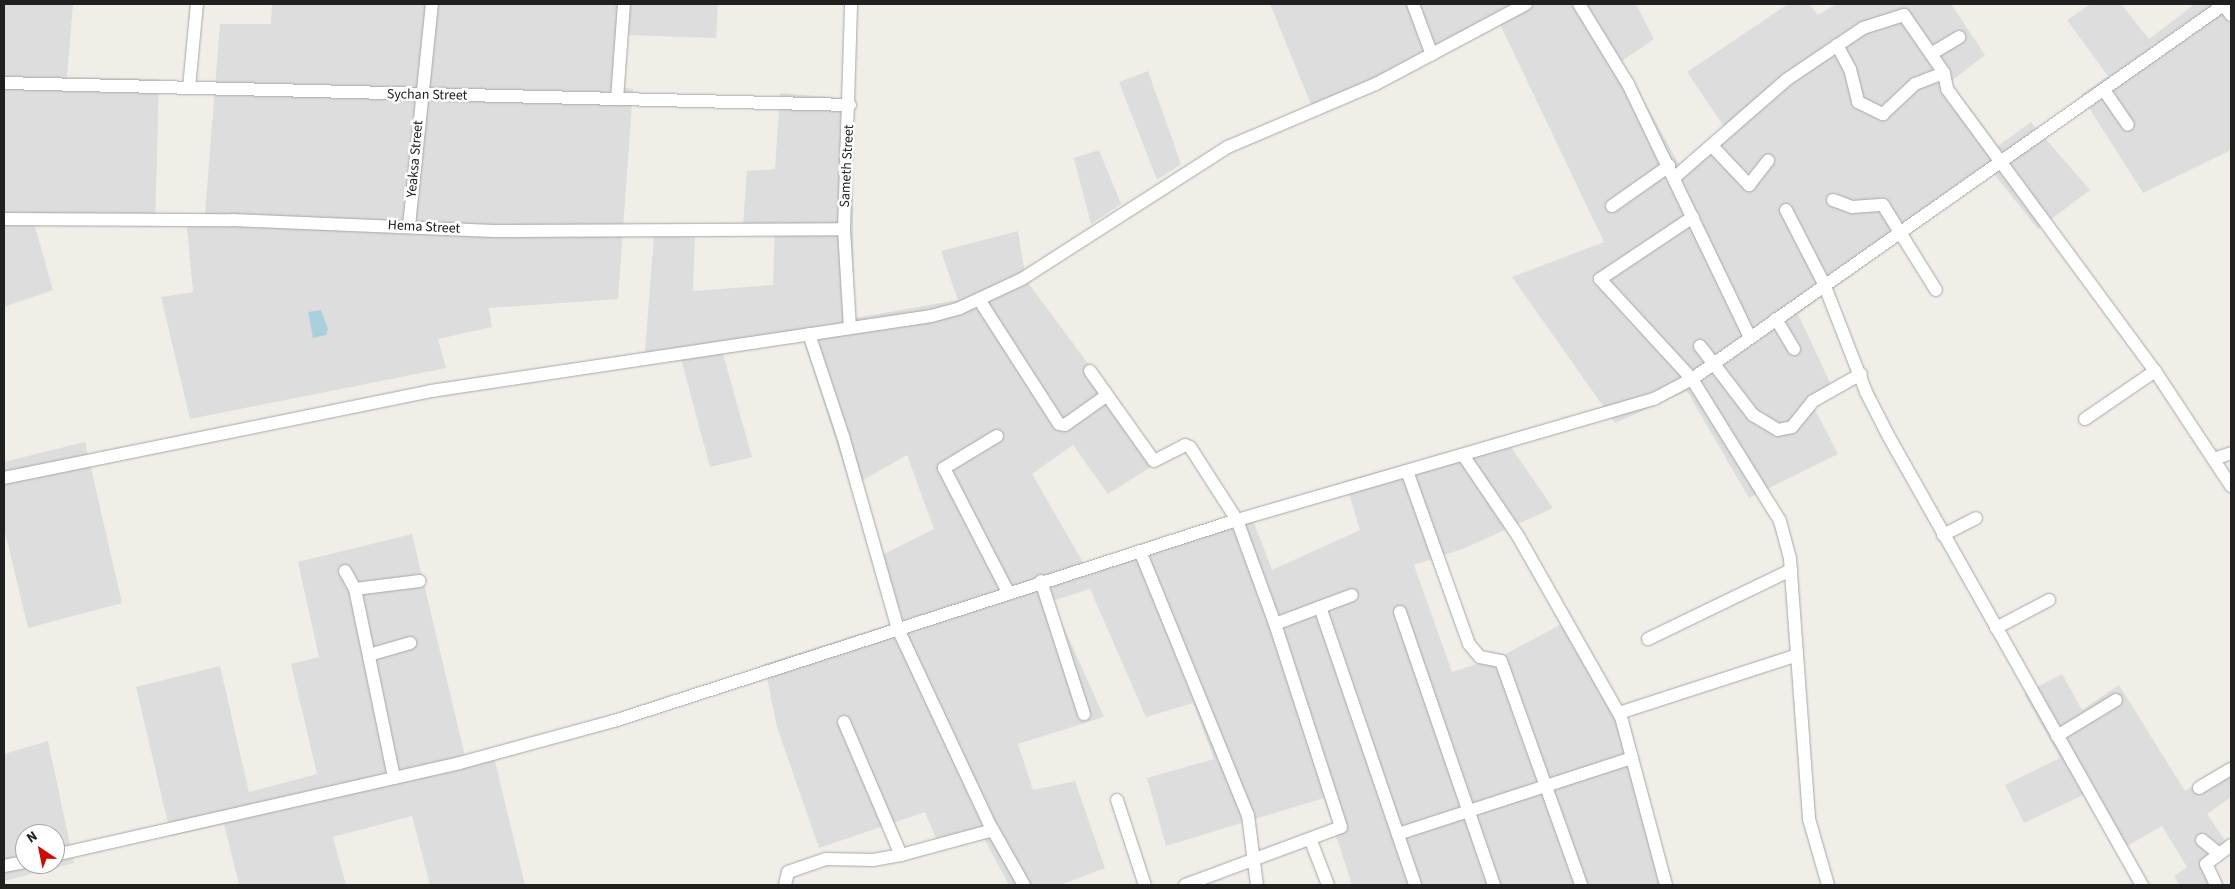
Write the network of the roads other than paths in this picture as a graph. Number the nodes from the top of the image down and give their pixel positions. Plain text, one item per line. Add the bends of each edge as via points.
1 (197, 4) edge
2 (432, 4) edge
3 (624, 4) edge
4 (853, 4) edge
5 (1413, 4) edge
6 (1526, 4) edge
7 (1580, 4) edge
8 (2227, 8) edge
9 (1960, 37) dead end
10 (1837, 45) junction
11 (1932, 54) junction
12 (1432, 55) junction
13 (1944, 73) junction
14 (4, 83) edge
15 (189, 88) junction
16 (2104, 90) junction
17 (420, 95) junction
18 (617, 99) junction
19 (850, 105) junction
20 (2128, 126) dead end
21 (1712, 146) junction
22 (2002, 159) junction
23 (1768, 161) dead end
24 (1672, 172) junction
25 (1833, 200) dead end
26 (1612, 206) dead end
27 (1786, 210) dead end
28 (1693, 217) junction
29 (4, 219) edge
30 (409, 226) junction
31 (844, 229) junction
32 (1900, 230) junction
33 (1824, 284) junction
34 (1936, 290) dead end
35 (980, 301) junction
36 (1776, 319) junction
37 (850, 328) junction
38 (809, 334) junction
39 (1750, 337) junction
40 (1700, 346) dead end
41 (1794, 349) dead end
42 (1714, 363) junction
43 (1090, 371) dead end
44 (2155, 371) junction
45 (1861, 374) junction
46 (1692, 379) junction
47 (1106, 396) junction
48 (2085, 419) dead end
49 (998, 436) dead end
50 (2231, 452) edge
51 (1463, 455) junction
52 (2214, 460) junction
53 (1407, 471) junction
54 (4, 478) edge
55 (2231, 486) edge
56 (1976, 518) dead end
57 (1237, 520) junction
58 (1944, 535) junction
59 (1140, 551) junction
60 (1791, 570) junction
61 (345, 571) dead end
62 (420, 581) dead end
63 (1041, 581) junction
64 (355, 589) junction
65 (1008, 592) junction
66 (1352, 595) dead end
67 (2049, 600) dead end
68 (1320, 607) junction
69 (1400, 612) dead end
70 (1275, 624) junction
71 (1996, 628) junction
72 (898, 629) junction
73 (1648, 639) dead end
74 (410, 643) dead end
75 (369, 655) junction
76 (1797, 655) junction
77 (2116, 700) dead end
78 (1619, 713) junction
79 (1084, 714) dead end
80 (844, 722) dead end
81 (2057, 736) junction
82 (1632, 758) junction
83 (2231, 769) edge
84 (394, 778) junction
85 (1547, 786) junction
86 (2199, 788) dead end
87 (1117, 800) dead end
88 (1468, 809) junction
89 (993, 830) junction
90 (1398, 834) junction
91 (2202, 840) dead end
92 (1311, 841) junction
93 (2231, 845) edge
94 (65, 853) edge
95 (2218, 853) junction
96 (901, 855) junction
97 (1254, 861) junction
98 (785, 885) edge
99 (1024, 885) edge
100 (1146, 885) edge
101 (1185, 885) edge
102 (1257, 885) edge
103 (1328, 885) edge
104 (1415, 885) edge
105 (1494, 885) edge
106 (1581, 885) edge
107 (1666, 885) edge
108 (1828, 885) edge
109 (2142, 885) edge
110 (2216, 885) edge

1 - 15 street
2 - 17 street, Yeaksa Street
3 - 18 street
4 - 19 street, Sameth Street
5 - 12 street
6 - 12 street
7 - 24 street via 1628,84
8 - 16 street
9 - 11 street
10 - 11 street via 1863,28 1901,14 1909,19
10 - 13 street via 1850,69 1858,102 1883,114 1915,84
10 - 21 street via 1766,95
11 - 13 street
12 - 35 street via 1228,147 1022,279
13 - 22 street via 1947,89
14 - 15 street, Sychan Street
15 - 17 street, Sychan Street
16 - 20 street
16 - 22 street
17 - 18 street, Sychan Street
17 - 30 street, Yeaksa Street
18 - 19 street, Sychan Street
19 - 31 street, Sameth Street
21 - 23 street via 1749,185
21 - 24 street
22 - 32 street
22 - 44 street
24 - 26 street
24 - 28 street
25 - 32 street via 1852,207 1883,205
27 - 33 street
28 - 39 street
28 - 46 street via 1600,279
29 - 30 street, Hema Street
30 - 31 street, Hema Street via 503,231
31 - 37 street, Sameth Street
32 - 33 street
32 - 34 street
33 - 36 street
33 - 45 street
35 - 37 street via 931,316
35 - 47 street via 1059,424 1065,425
36 - 39 street
36 - 41 street
37 - 38 street
38 - 54 street via 431,391
38 - 72 street via 843,436
39 - 42 street
40 - 42 street
42 - 45 street via 1753,414 1778,430 1792,427 1812,401
42 - 46 street
43 - 47 street
44 - 48 street
44 - 52 street
45 - 58 street via 1866,392
46 - 51 street via 1654,399
46 - 60 street via 1776,513
47 - 57 street via 1154,462 1186,445 1190,447
49 - 65 street via 944,468
50 - 52 street
51 - 53 street
51 - 78 street via 1518,536
52 - 55 street
53 - 57 street
53 - 85 street via 1469,644 1480,657 1501,661
56 - 58 street
57 - 59 street
57 - 70 street
58 - 71 street
59 - 63 street
59 - 97 street via 1248,816
60 - 73 street
60 - 76 street
61 - 64 street
62 - 64 street
63 - 65 street
63 - 79 street
64 - 75 street
65 - 72 street
66 - 68 street
67 - 71 street
68 - 70 street
68 - 90 street
69 - 88 street
70 - 92 street via 1341,817 1340,827
71 - 81 street
72 - 84 street via 614,721
72 - 89 street
74 - 75 street
75 - 84 street
76 - 78 street
76 - 108 street via 1809,819
77 - 81 street
78 - 82 street
80 - 96 street
81 - 109 street
82 - 85 street
82 - 107 street
83 - 86 street
84 - 94 street
85 - 88 street
85 - 106 street
87 - 100 street
88 - 90 street
88 - 105 street
89 - 96 street
89 - 99 street
90 - 104 street
91 - 95 street
92 - 97 street
92 - 103 street
93 - 95 street
95 - 110 street via 2206,864
96 - 98 street via 873,860 826,859 788,872
97 - 101 street
97 - 102 street

